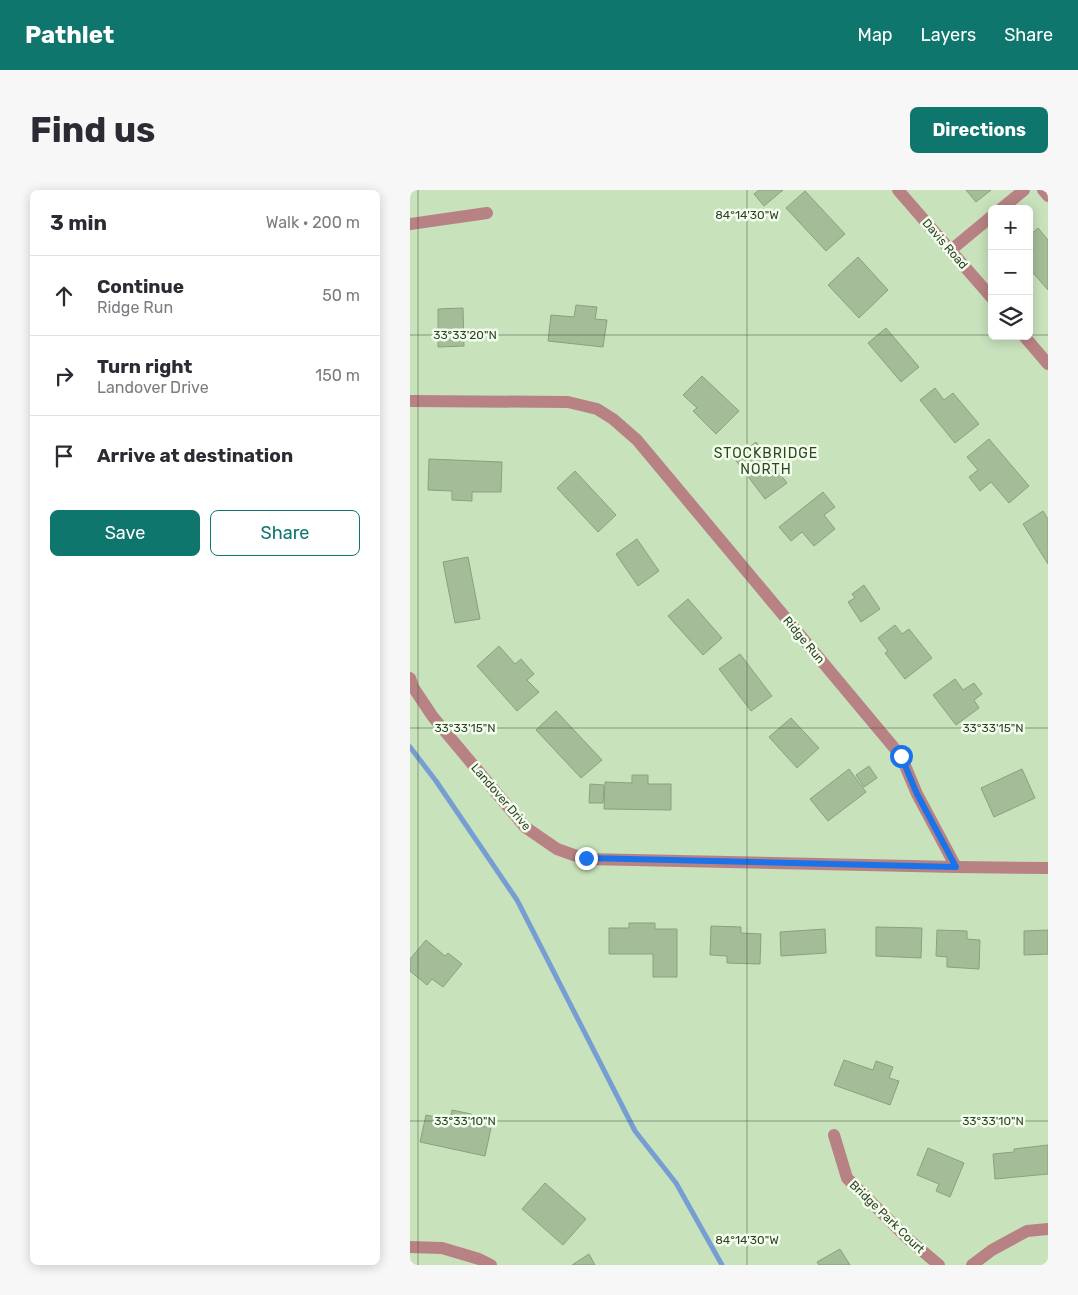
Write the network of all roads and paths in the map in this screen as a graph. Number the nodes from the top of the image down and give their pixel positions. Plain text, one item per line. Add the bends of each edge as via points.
1 (898, 190) edge
2 (1024, 190) edge
3 (1043, 190) edge
4 (1048, 196) edge
5 (1006, 205) edge
6 (487, 213) dead end
7 (988, 219) edge
8 (410, 224) edge
9 (950, 250) junction
10 (989, 295) edge
11 (1027, 340) edge
12 (1048, 364) edge
13 (410, 402) edge
14 (410, 678) edge
15 (956, 867) junction
16 (1048, 868) edge
17 (834, 1135) dead end
18 (1048, 1228) edge
19 (410, 1247) edge
20 (491, 1265) edge
21 (939, 1265) edge
22 (972, 1265) edge

1 - 9 street, Davis Road
2 - 5 street
3 - 4 street
6 - 8 street
7 - 9 street
9 - 10 street, Davis Road
11 - 12 street
13 - 15 street, Ridge Run via 568,402 597,409 625,429 901,756 917,794
14 - 15 street, Landover Drive via 433,717 525,827 557,849 586,858
15 - 16 street, Landover Drive
17 - 21 street, Bridge Park Court via 846,1178
18 - 22 street via 1027,1231
19 - 20 street via 442,1248

